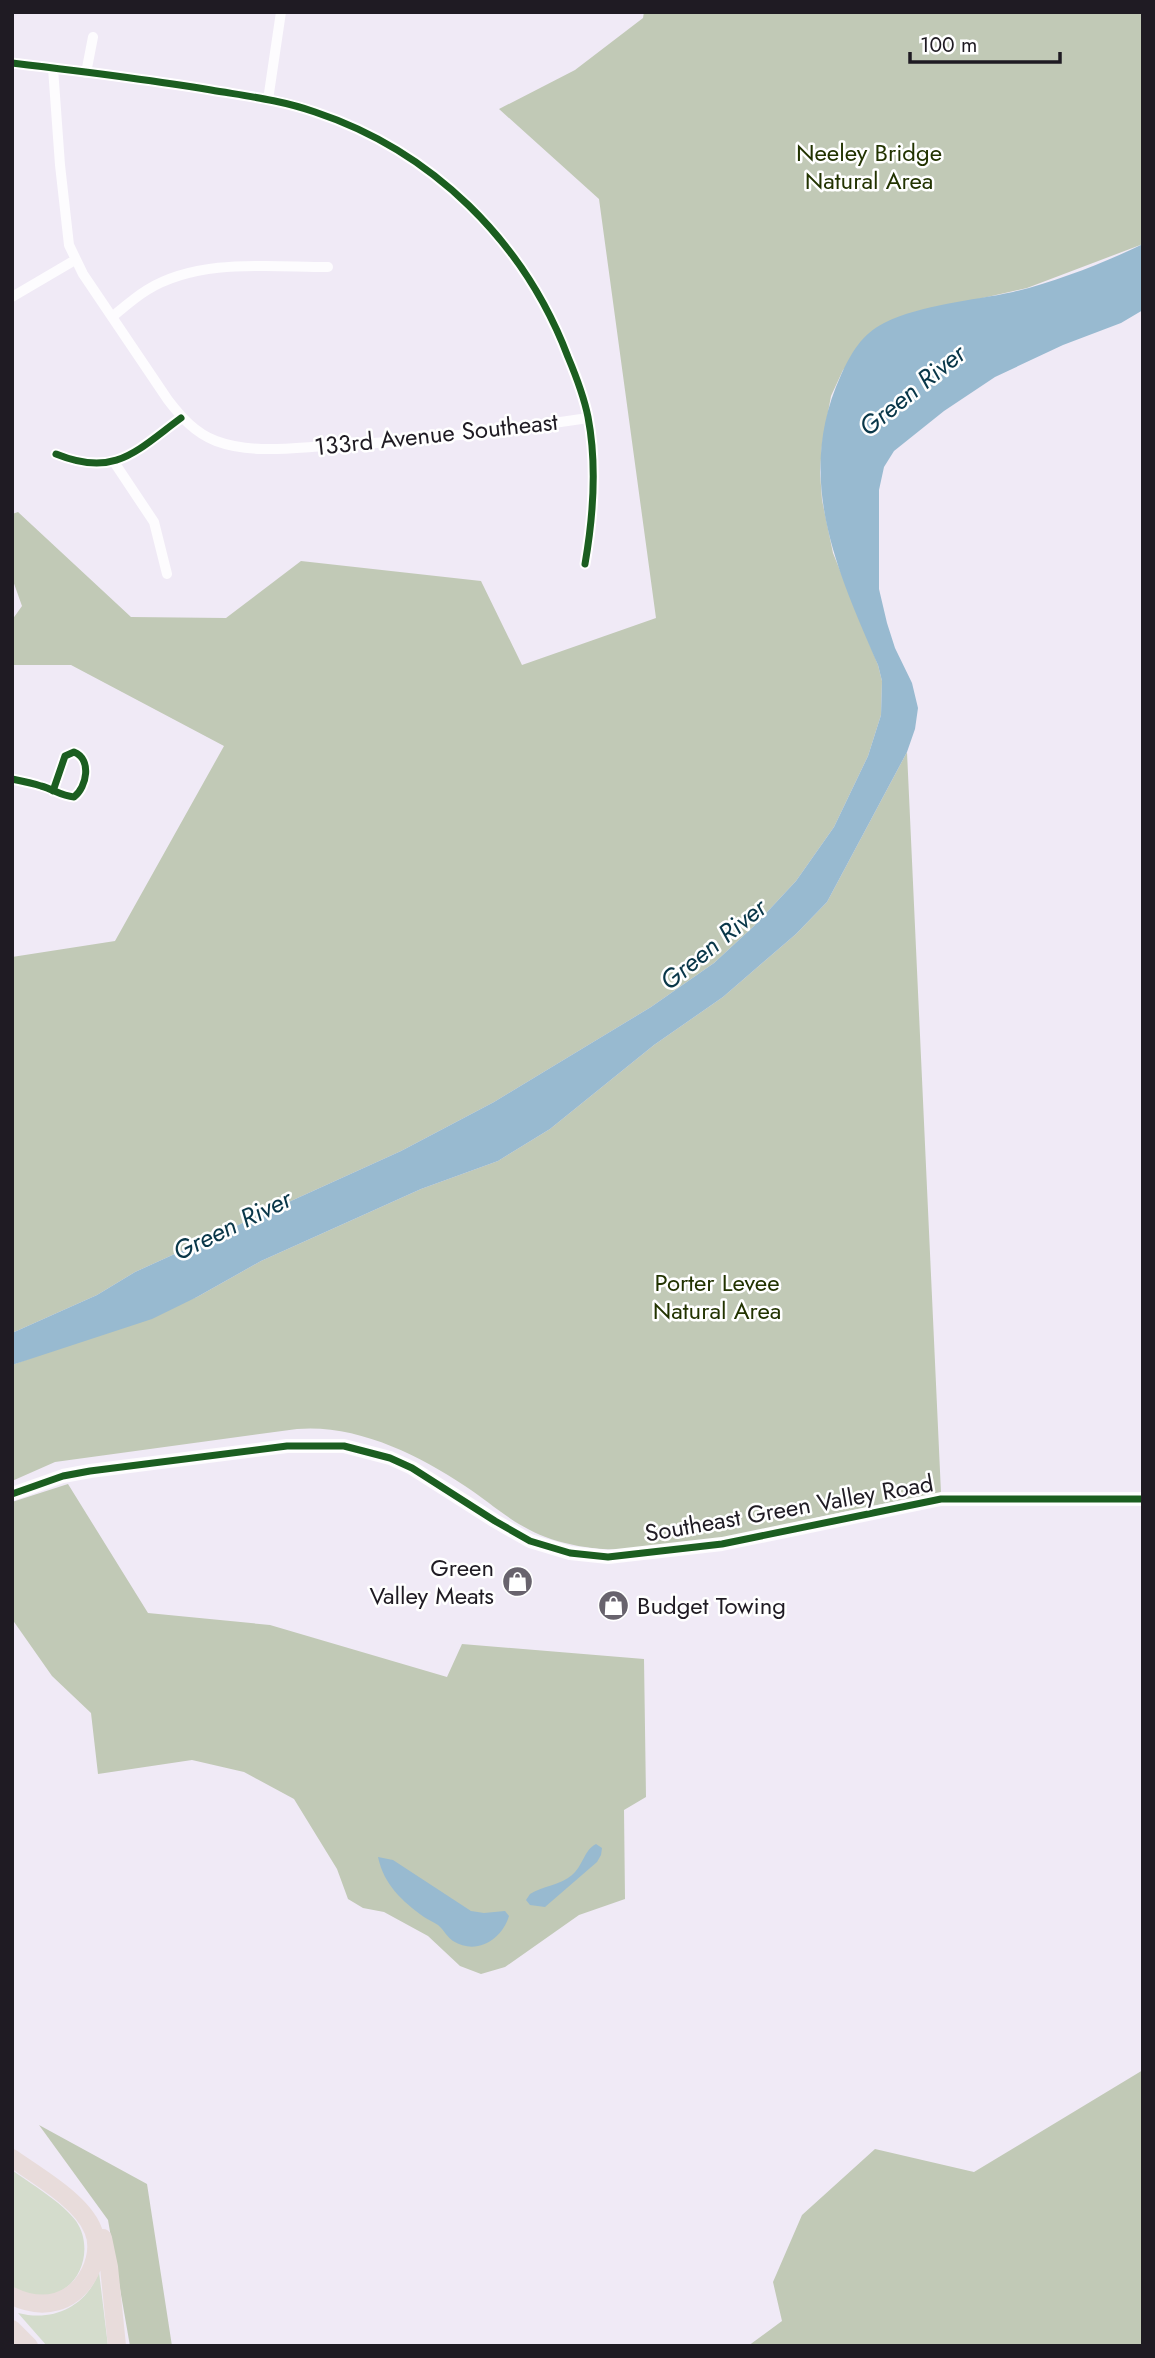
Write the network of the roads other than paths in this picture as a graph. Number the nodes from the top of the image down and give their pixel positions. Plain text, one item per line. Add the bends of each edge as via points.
1 (281, 12) edge
2 (93, 37) dead end
3 (12, 63) edge
4 (53, 68) junction
5 (86, 73) junction
6 (268, 100) junction
7 (75, 260) junction
8 (328, 267) dead end
9 (12, 297) edge
10 (112, 317) junction
11 (181, 418) junction
12 (588, 418) junction
13 (56, 454) dead end
14 (114, 462) junction
15 (585, 564) dead end
16 (167, 574) dead end
17 (12, 779) edge
18 (53, 791) junction
19 (12, 1494) edge
20 (1143, 1499) edge
21 (12, 2147) edge
22 (12, 2158) edge
23 (12, 2296) edge
24 (12, 2329) edge
25 (29, 2346) edge
26 (117, 2346) edge

1 - 6 street
2 - 5 street
3 - 4 street
4 - 5 street
4 - 7 street via 67,231
5 - 6 street
6 - 12 street via 311,110 362,131 420,164 462,198 506,246 534,289 562,340
7 - 9 street
7 - 10 street
8 - 10 street via 245,267 189,273 145,291
10 - 11 street
11 - 12 street, 133rd Avenue Southeast via 214,440 262,448 411,442
11 - 14 street
12 - 15 street via 593,482
13 - 14 street via 88,462
14 - 16 street via 154,522
17 - 18 street
18 - 18 street via 74,797 80,791 85,775 80,754 65,756
19 - 20 street, Southeast Green Valley Road via 90,1471 287,1446 344,1446 412,1468 530,1541 570,1553 608,1557 722,1544 941,1499
21 - 26 highway via 91,2212 109,2267
22 - 23 highway via 76,2206 93,2229 97,2253 87,2278 65,2300 39,2305
24 - 25 highway

